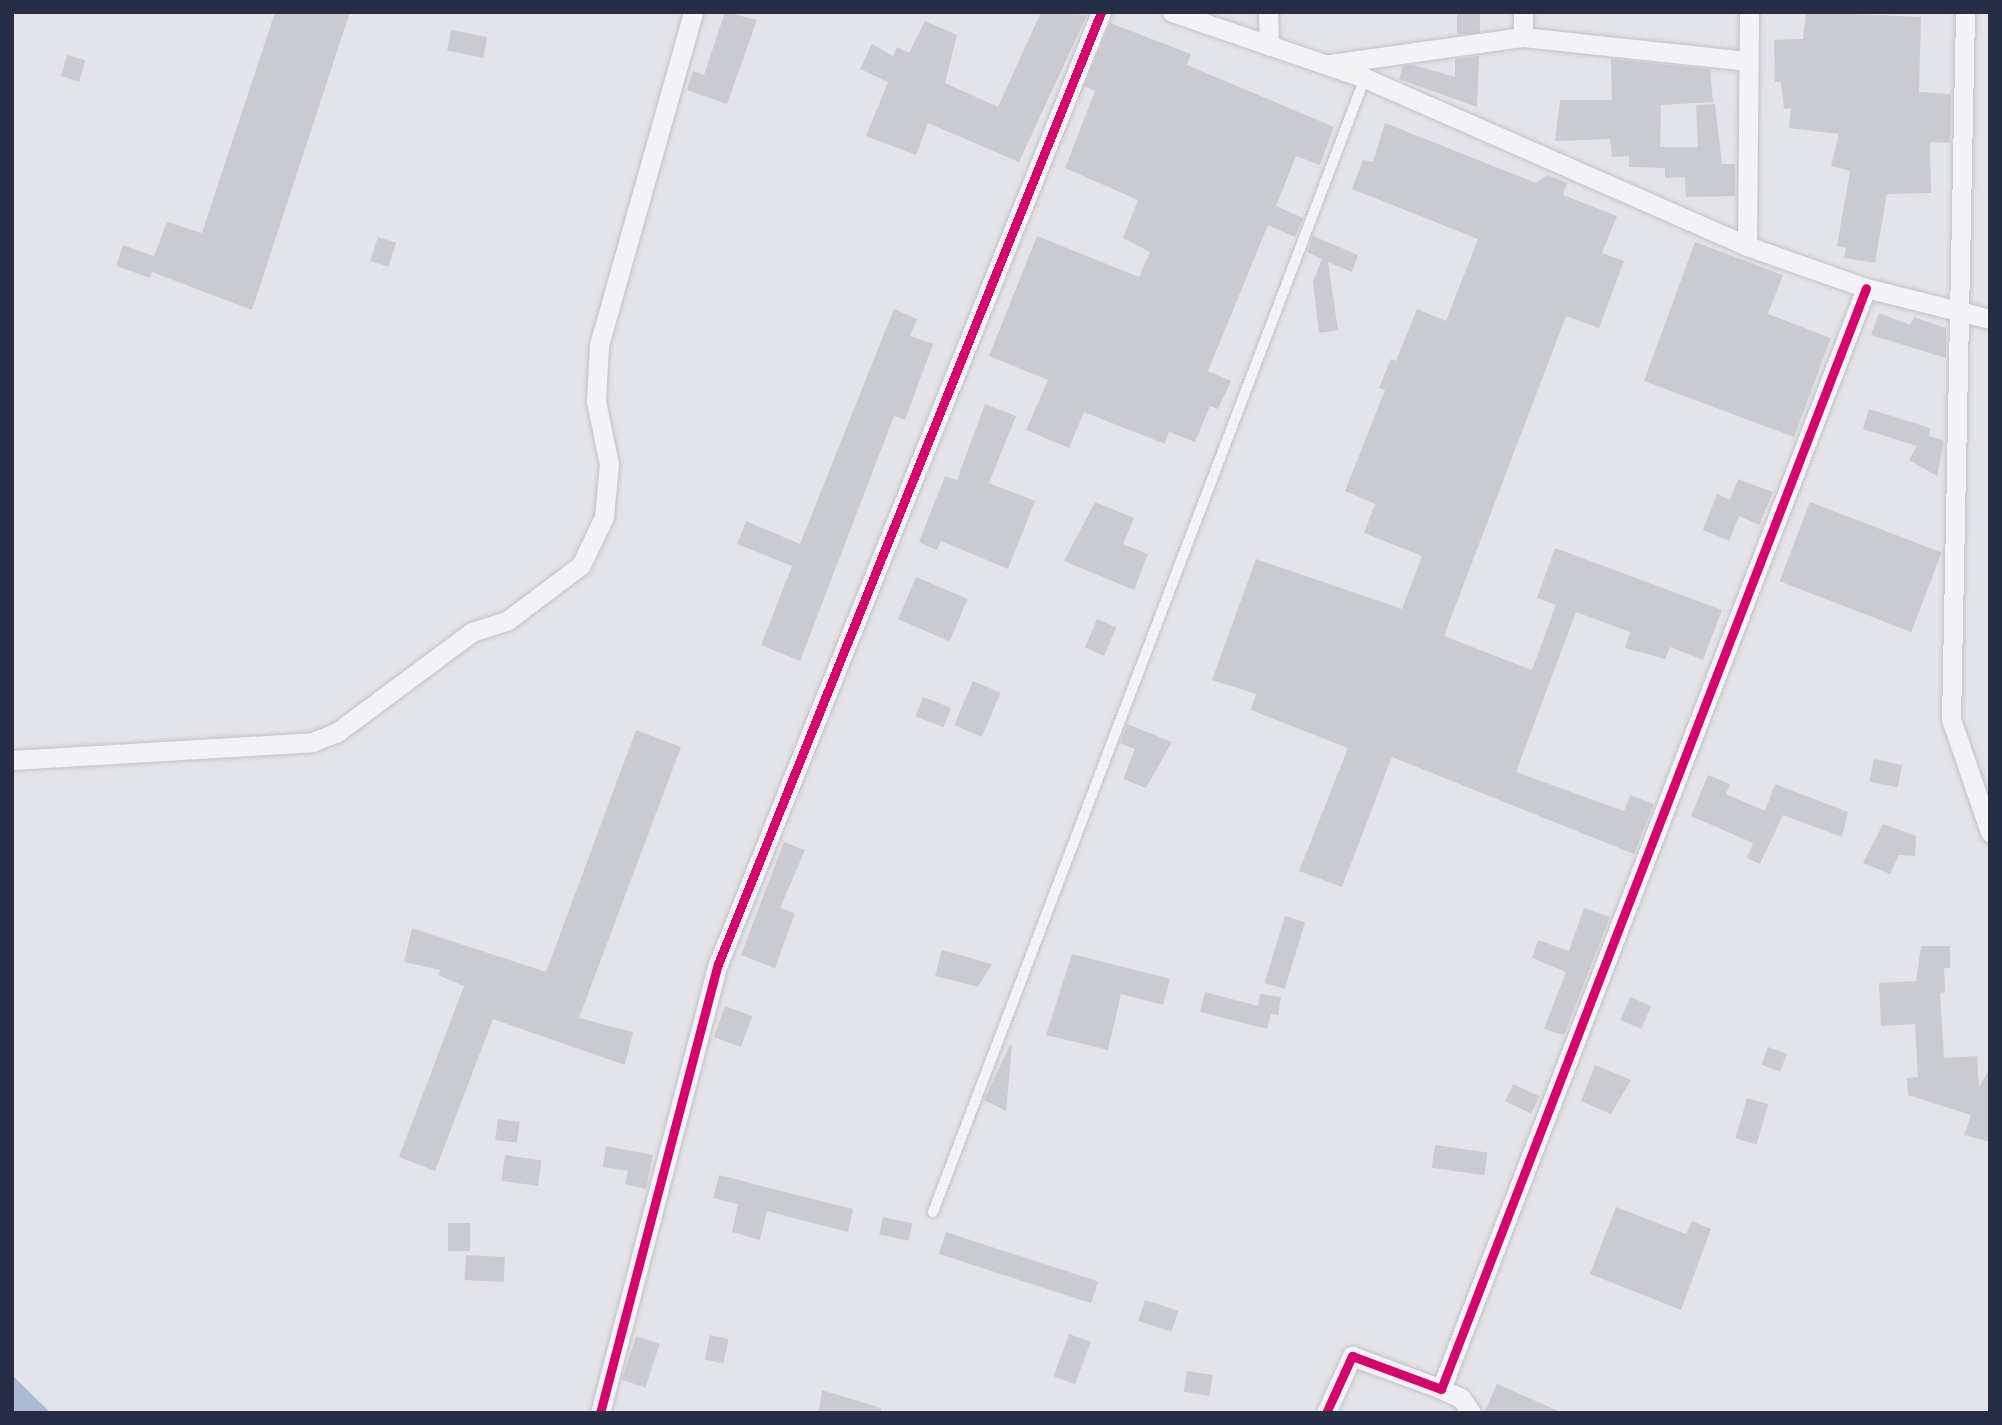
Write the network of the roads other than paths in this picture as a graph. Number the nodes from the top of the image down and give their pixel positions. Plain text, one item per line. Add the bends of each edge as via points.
1 (693, 12) edge
2 (1101, 12) edge
3 (1172, 12) edge
4 (1268, 12) edge
5 (1523, 12) edge
6 (1749, 12) edge
7 (1965, 12) edge
8 (1523, 37) junction
9 (1269, 46) junction
10 (1749, 61) junction
11 (1326, 65) junction
12 (1365, 78) junction
13 (1747, 246) junction
14 (1866, 288) junction
15 (1962, 314) junction
16 (1990, 319) edge
17 (12, 760) edge
18 (1990, 832) edge
19 (933, 1212) dead end
20 (1441, 1389) junction
21 (600, 1413) edge
22 (1326, 1413) edge
23 (1471, 1413) edge

1 - 17 street via 599,345 596,401 610,464 604,517 581,565 508,620 472,632 336,733 312,741
2 - 21 street via 718,964
3 - 9 street
4 - 9 street
5 - 8 street
6 - 10 street
7 - 15 street
8 - 10 street
8 - 11 street
9 - 11 street
10 - 13 street
11 - 12 street
12 - 13 street
12 - 19 lane
13 - 14 street
14 - 15 street
14 - 20 street
15 - 16 street
15 - 18 street via 1951,719
20 - 22 street via 1352,1356
20 - 23 street via 1461,1398

